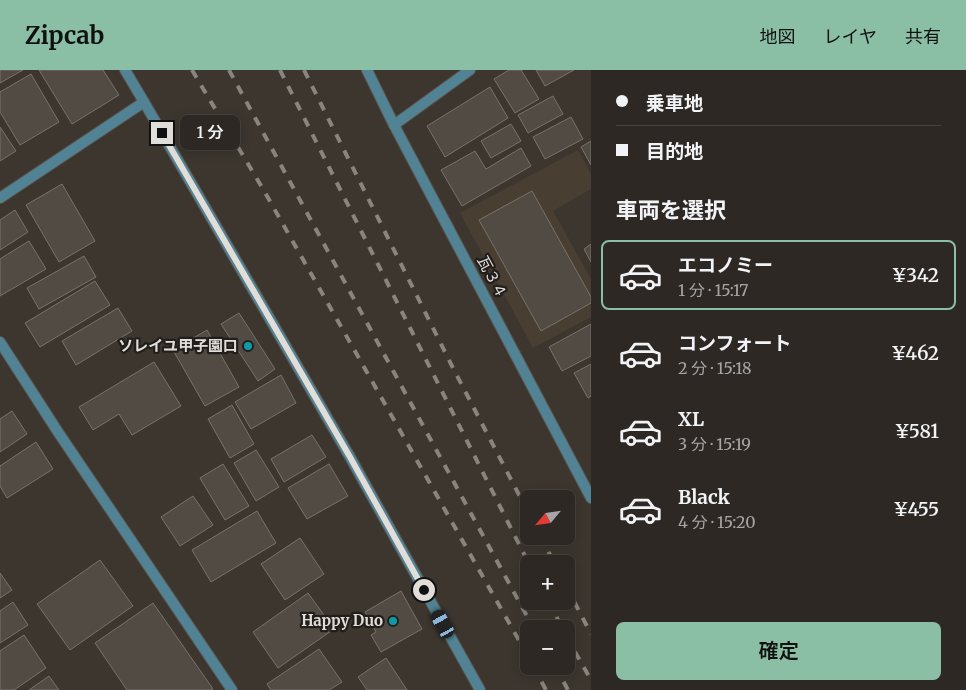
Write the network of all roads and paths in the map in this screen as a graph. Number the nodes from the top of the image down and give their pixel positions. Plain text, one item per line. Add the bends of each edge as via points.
1 (125, 70) edge
2 (367, 70) edge
3 (470, 70) edge
4 (144, 102) junction
5 (394, 125) junction
6 (0, 198) edge
7 (0, 342) edge
8 (591, 498) edge
9 (232, 690) edge
10 (480, 690) edge

1 - 4 street
2 - 5 street, 瓦３４
3 - 5 street
4 - 6 street
4 - 10 street via 350,457
5 - 8 street, 瓦３４
7 - 9 street

